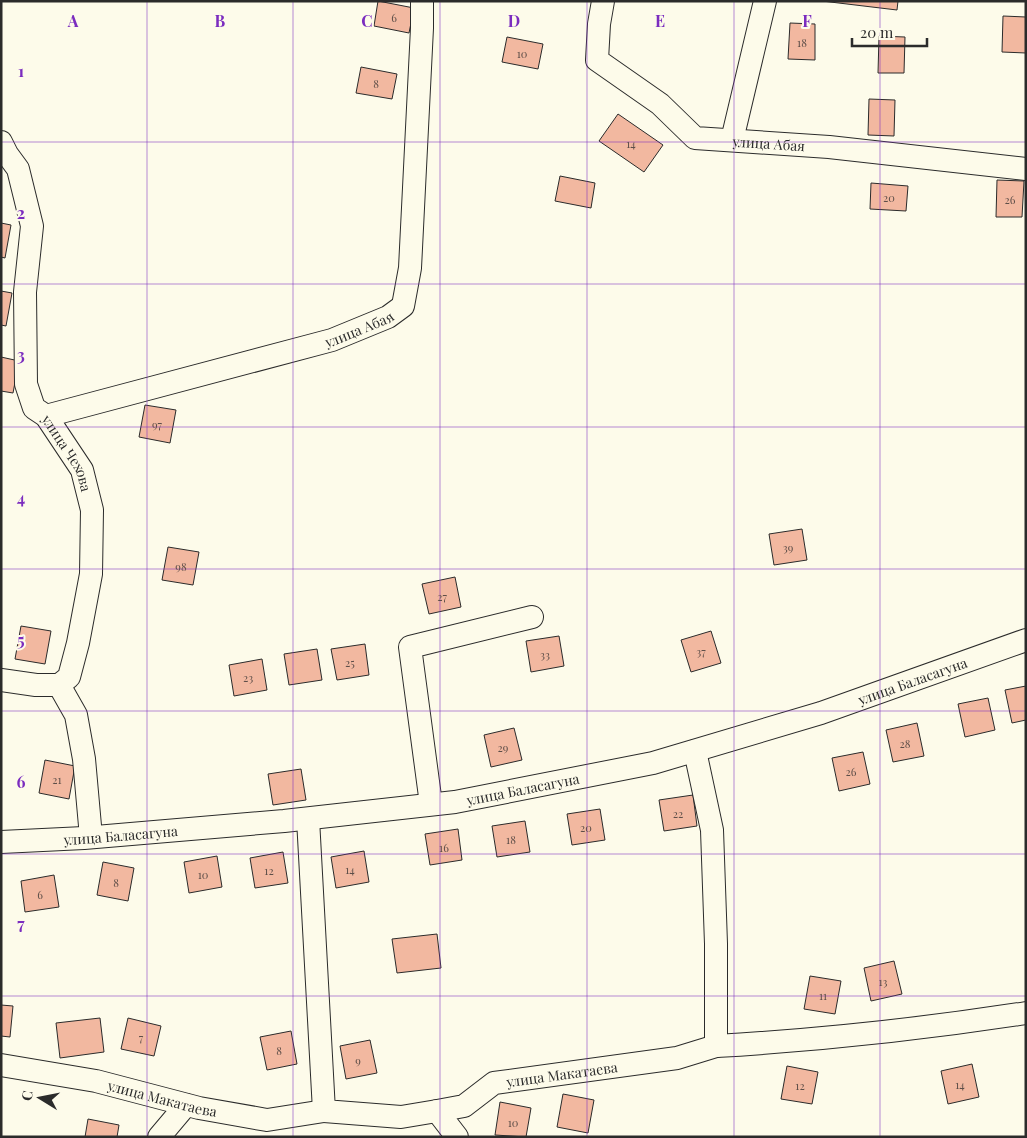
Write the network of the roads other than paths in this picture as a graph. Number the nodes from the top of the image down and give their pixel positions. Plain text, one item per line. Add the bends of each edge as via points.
1 (422, 1) edge
2 (603, 1) edge
3 (766, 1) edge
4 (732, 140) junction
5 (1, 142) edge
6 (1026, 169) edge
7 (46, 416) junction
8 (532, 617) dead end
9 (1026, 640) edge
10 (1, 680) edge
11 (59, 684) junction
12 (695, 751) junction
13 (431, 804) junction
14 (308, 819) junction
15 (91, 837) junction
16 (1, 842) edge
17 (1026, 1013) edge
18 (716, 1046) junction
19 (1, 1065) edge
20 (186, 1104) junction
21 (437, 1110) junction
22 (324, 1111) junction
23 (159, 1137) edge
24 (457, 1137) edge

1 - 7 street, улица Абая via 410,268 403,306 388,317 332,340
2 - 4 street, улица Абая via 597,60 660,104 695,138
3 - 4 street
4 - 6 street, улица Абая
5 - 7 street, улица Чехова via 18,169 32,226 25,292 26,384 34,408
7 - 11 street, улица Чехова via 82,470 92,510 91,574 69,676
8 - 13 street via 410,647
9 - 12 street, улица Баласагуна via 821,714
10 - 11 street via 36,685
11 - 15 street via 76,715 84,759
12 - 13 street, улица Баласагуна via 653,763
12 - 18 street via 712,830
13 - 14 street, улица Баласагуна
14 - 15 street, улица Баласагуна
14 - 22 street
15 - 16 street, улица Баласагуна
17 - 18 street, улица Макатаева via 788,1042
18 - 21 street, улица Макатаева via 677,1058 494,1083 464,1106
19 - 20 street, улица Макатаева via 96,1081
20 - 22 street, улица Макатаева via 267,1120
20 - 23 street
21 - 22 street, улица Макатаева via 401,1116
21 - 24 street

